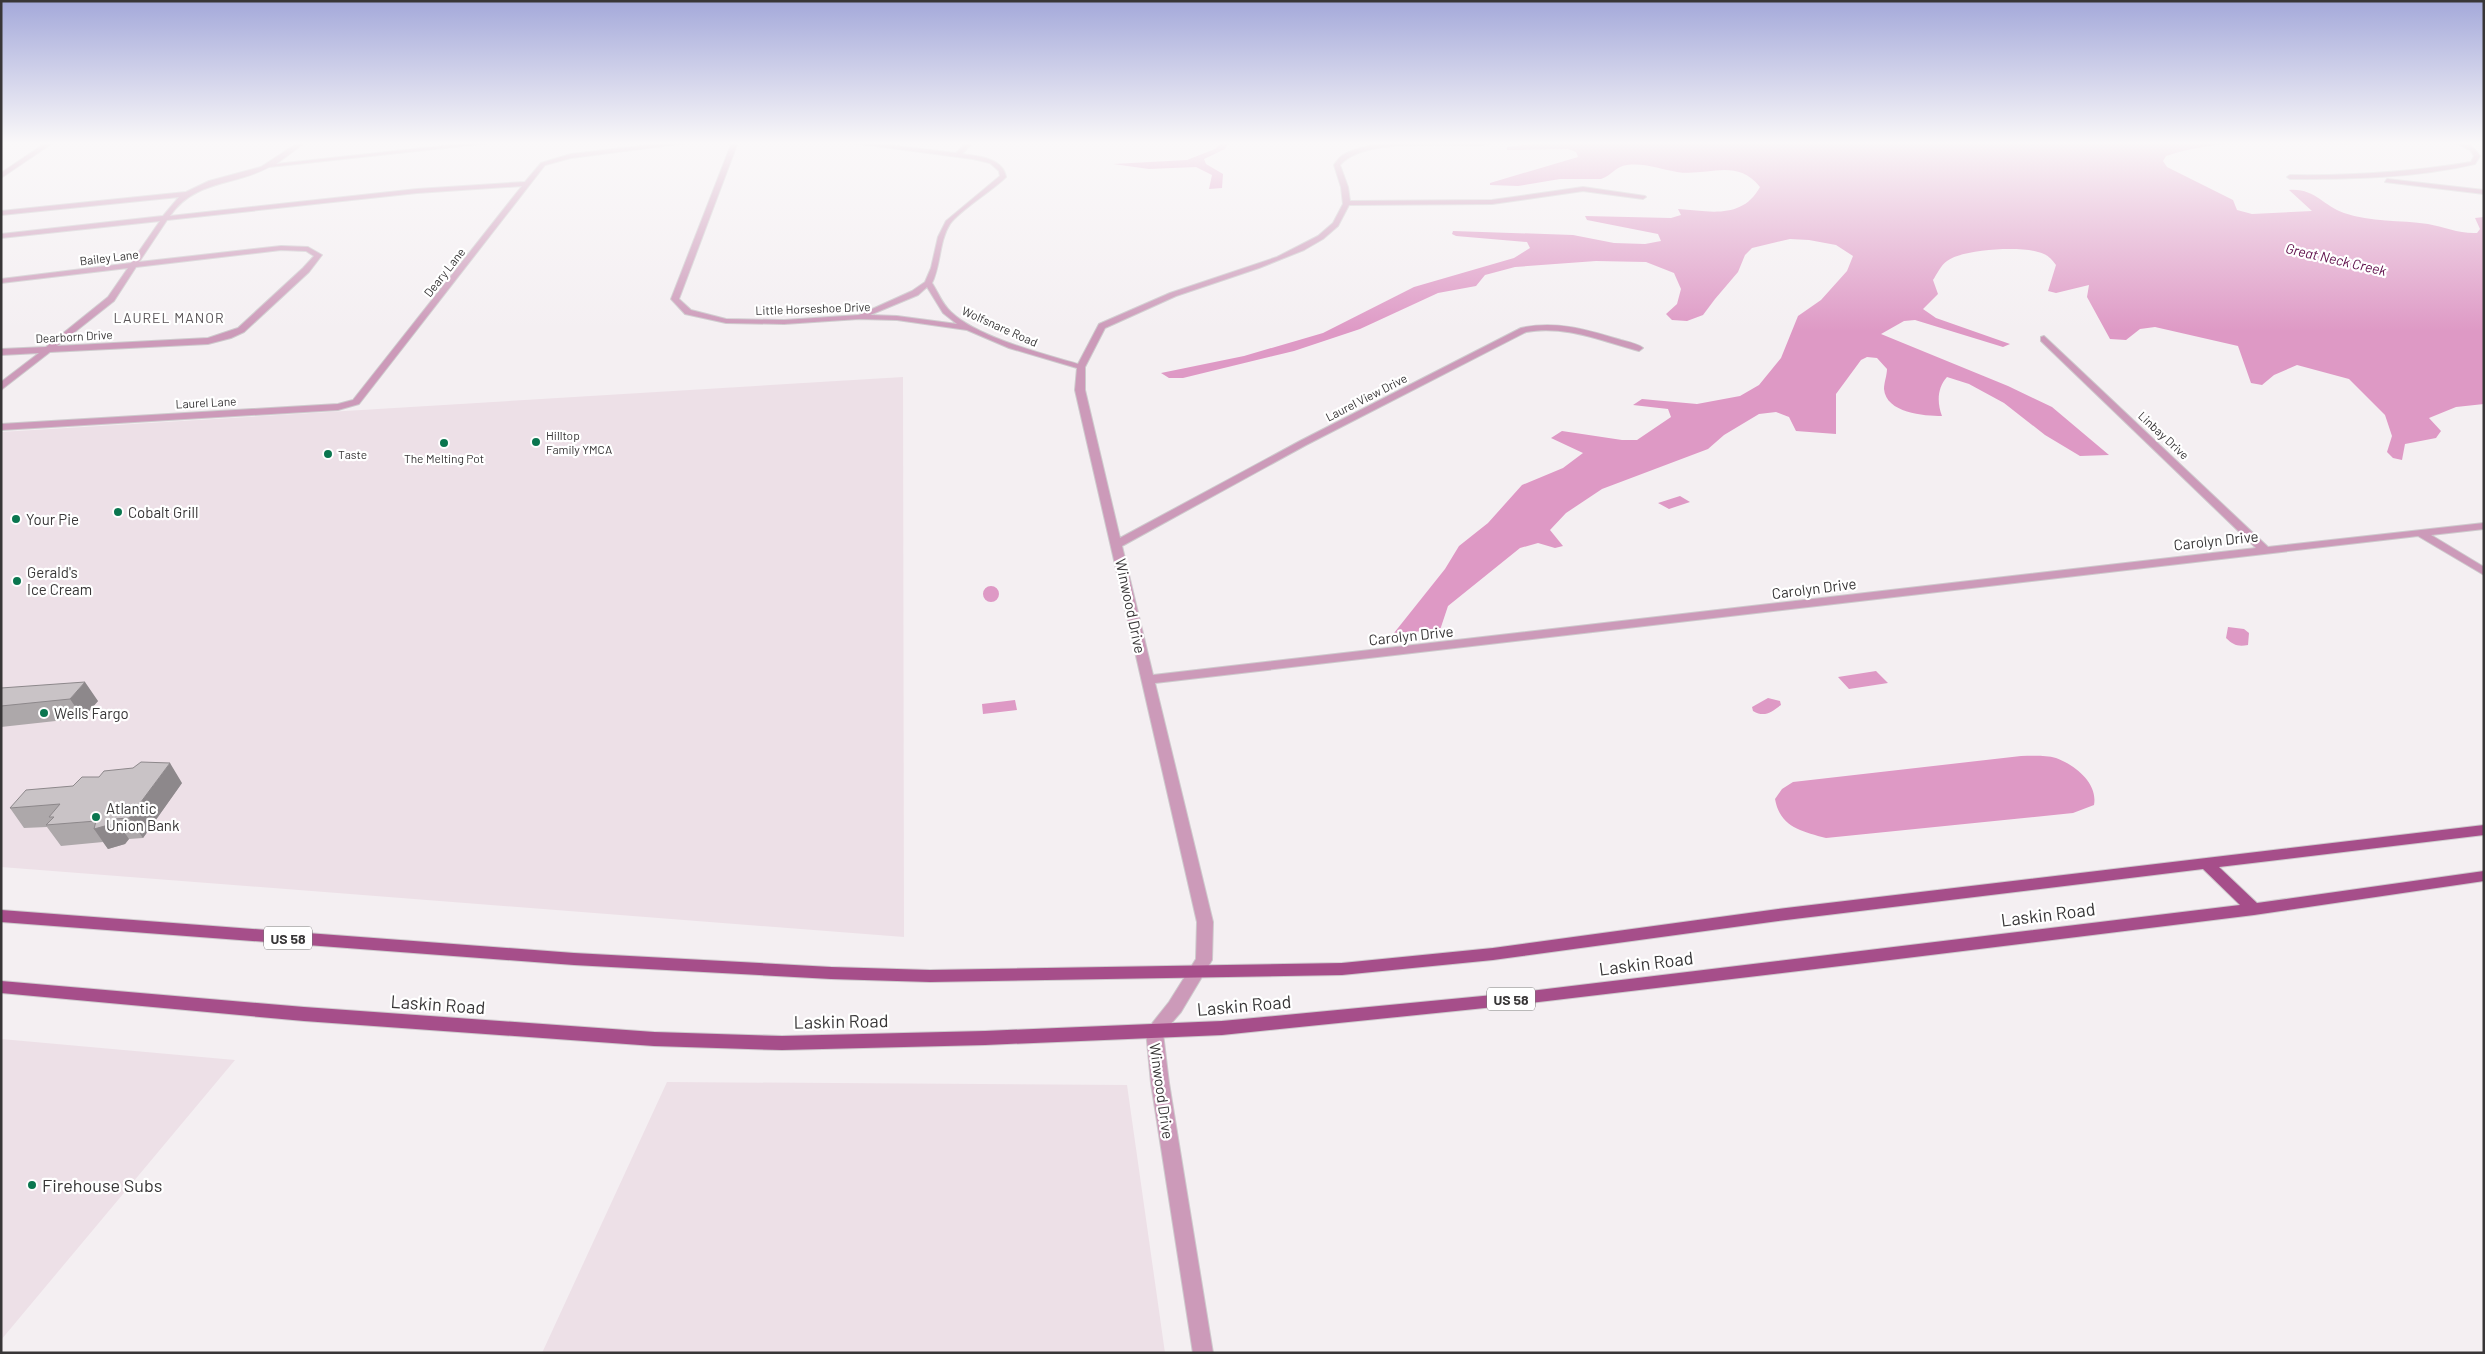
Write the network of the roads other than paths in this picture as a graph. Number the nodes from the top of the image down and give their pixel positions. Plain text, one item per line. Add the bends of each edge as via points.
1 (77, 205) edge
2 (175, 205) edge
3 (284, 205) edge
4 (512, 205) edge
5 (711, 205) edge
6 (969, 205) edge
7 (1346, 205) edge
8 (1, 213) edge
9 (164, 218) junction
10 (1, 236) edge
11 (135, 265) junction
12 (1, 281) edge
13 (928, 283) junction
14 (281, 294) joint
15 (858, 317) junction
16 (975, 329) junction
17 (2044, 339) dead end
18 (1639, 348) dead end
19 (49, 350) junction
20 (1, 352) edge
21 (392, 359) joint
22 (1081, 367) junction
23 (1, 387) edge
24 (1, 427) edge
25 (2484, 526) edge
26 (2420, 533) junction
27 (1117, 544) junction
28 (2265, 550) junction
29 (2484, 572) edge
30 (1147, 680) junction
31 (2484, 830) edge
32 (2206, 863) junction
33 (2484, 876) edge
34 (2254, 909) junction
35 (1, 916) edge
36 (1198, 972) junction
37 (1, 987) edge
38 (1154, 1031) junction
39 (1204, 1353) edge

1 - 8 street
2 - 9 street
3 - 9 street
4 - 21 street, Deary Lane
5 - 15 street, Little Horseshoe Drive via 675,299 688,312 726,321 784,322
6 - 13 street via 944,229 938,263
7 - 22 street, Winwood Drive via 1340,219 1330,229 1297,251 1253,269 1190,288 1102,326
9 - 10 street
9 - 11 street
11 - 12 street, Bailey Lane
11 - 14 street, Bailey Lane via 293,248 315,251 318,255
11 - 19 street via 104,306
13 - 15 street via 916,293
13 - 16 street, Wolfsnare Road via 949,315
14 - 19 street, Dearborn Drive via 241,330 218,339
15 - 16 street, Little Horseshoe Drive via 897,318
16 - 22 street, Wolfsnare Road via 1041,356
17 - 28 street, Linbay Drive
18 - 27 street, Laurel View Drive via 1562,328 1524,330
19 - 20 street, Dearborn Drive
19 - 23 street
21 - 24 street, Laurel Lane via 360,400 338,407
22 - 27 street, Winwood Drive via 1080,390
25 - 26 street, Carolyn Drive
26 - 28 street, Carolyn Drive
26 - 29 street
27 - 30 street, Winwood Drive
28 - 30 street, Carolyn Drive
30 - 36 street, Winwood Drive via 1205,922 1204,960
31 - 32 main road, Laskin Road / US 58
32 - 34 main road
32 - 36 main road, Laskin Road / US 58 via 1786,914 1493,954 1342,969
33 - 34 main road, Laskin Road / US 58
34 - 38 main road, Laskin Road / US 58 via 1514,999 1222,1028
35 - 36 main road, Laskin Road / US 58 via 574,959 831,973 930,976
36 - 38 street, Winwood Drive
37 - 38 main road, Laskin Road / US 58 via 304,1014 654,1039 782,1042
38 - 39 street, Winwood Drive

